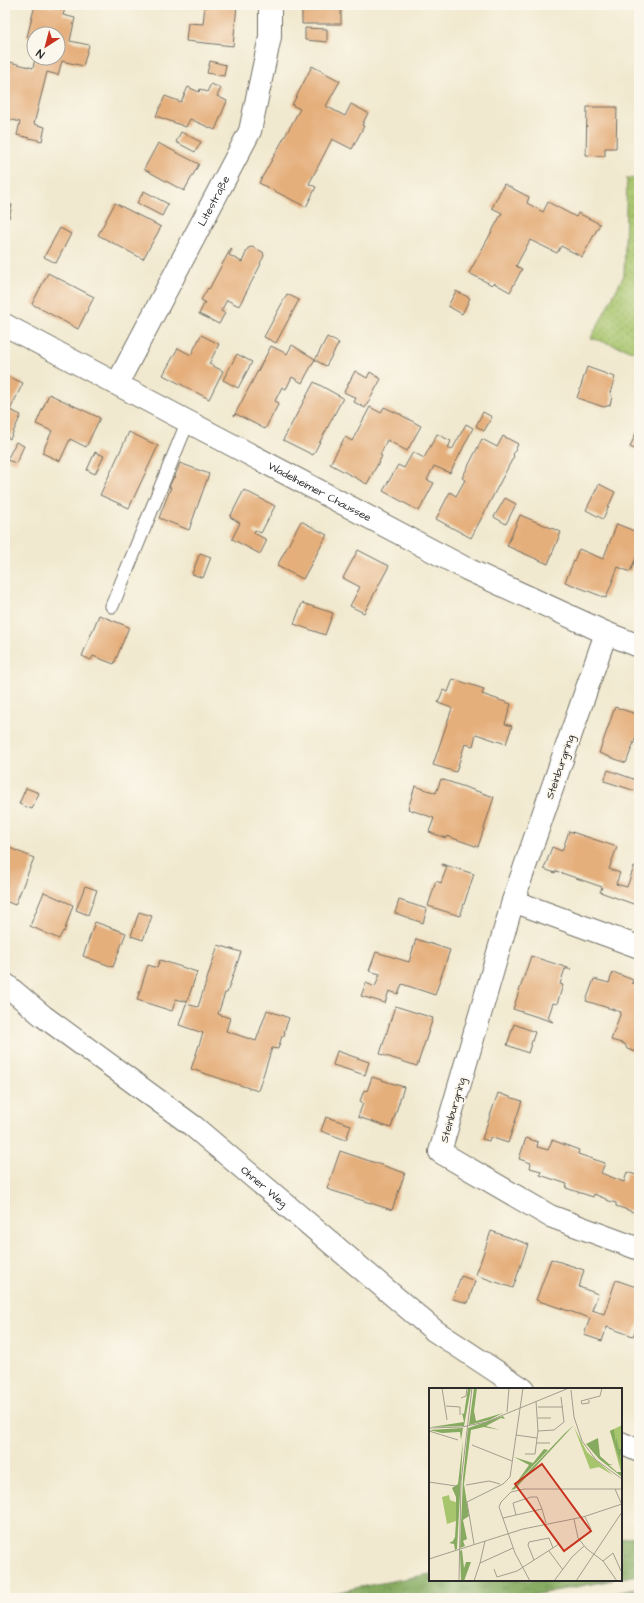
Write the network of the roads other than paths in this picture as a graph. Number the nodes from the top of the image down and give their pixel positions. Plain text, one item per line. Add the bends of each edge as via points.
1 (270, 5) edge
2 (5, 325) edge
3 (117, 384) junction
4 (188, 421) junction
5 (112, 606) dead end
6 (606, 633) junction
7 (639, 646) edge
8 (514, 901) junction
9 (639, 947) edge
10 (5, 984) edge
11 (639, 1249) edge
12 (521, 1388) edge
13 (622, 1443) edge
14 (639, 1451) edge

1 - 3 street, Litestraße via 270,38 250,132
2 - 3 street, Wadelheimer Chaussee
3 - 4 street, Wadelheimer Chaussee
4 - 5 lane
4 - 6 street, Wadelheimer Chaussee via 467,569
6 - 7 street, Wadelheimer Chaussee
6 - 8 street, Steinburgring
8 - 9 street
8 - 11 street, Steinburgring via 440,1152 550,1216
10 - 12 street, Ohner Weg via 43,1016 193,1126 435,1331
13 - 14 street

